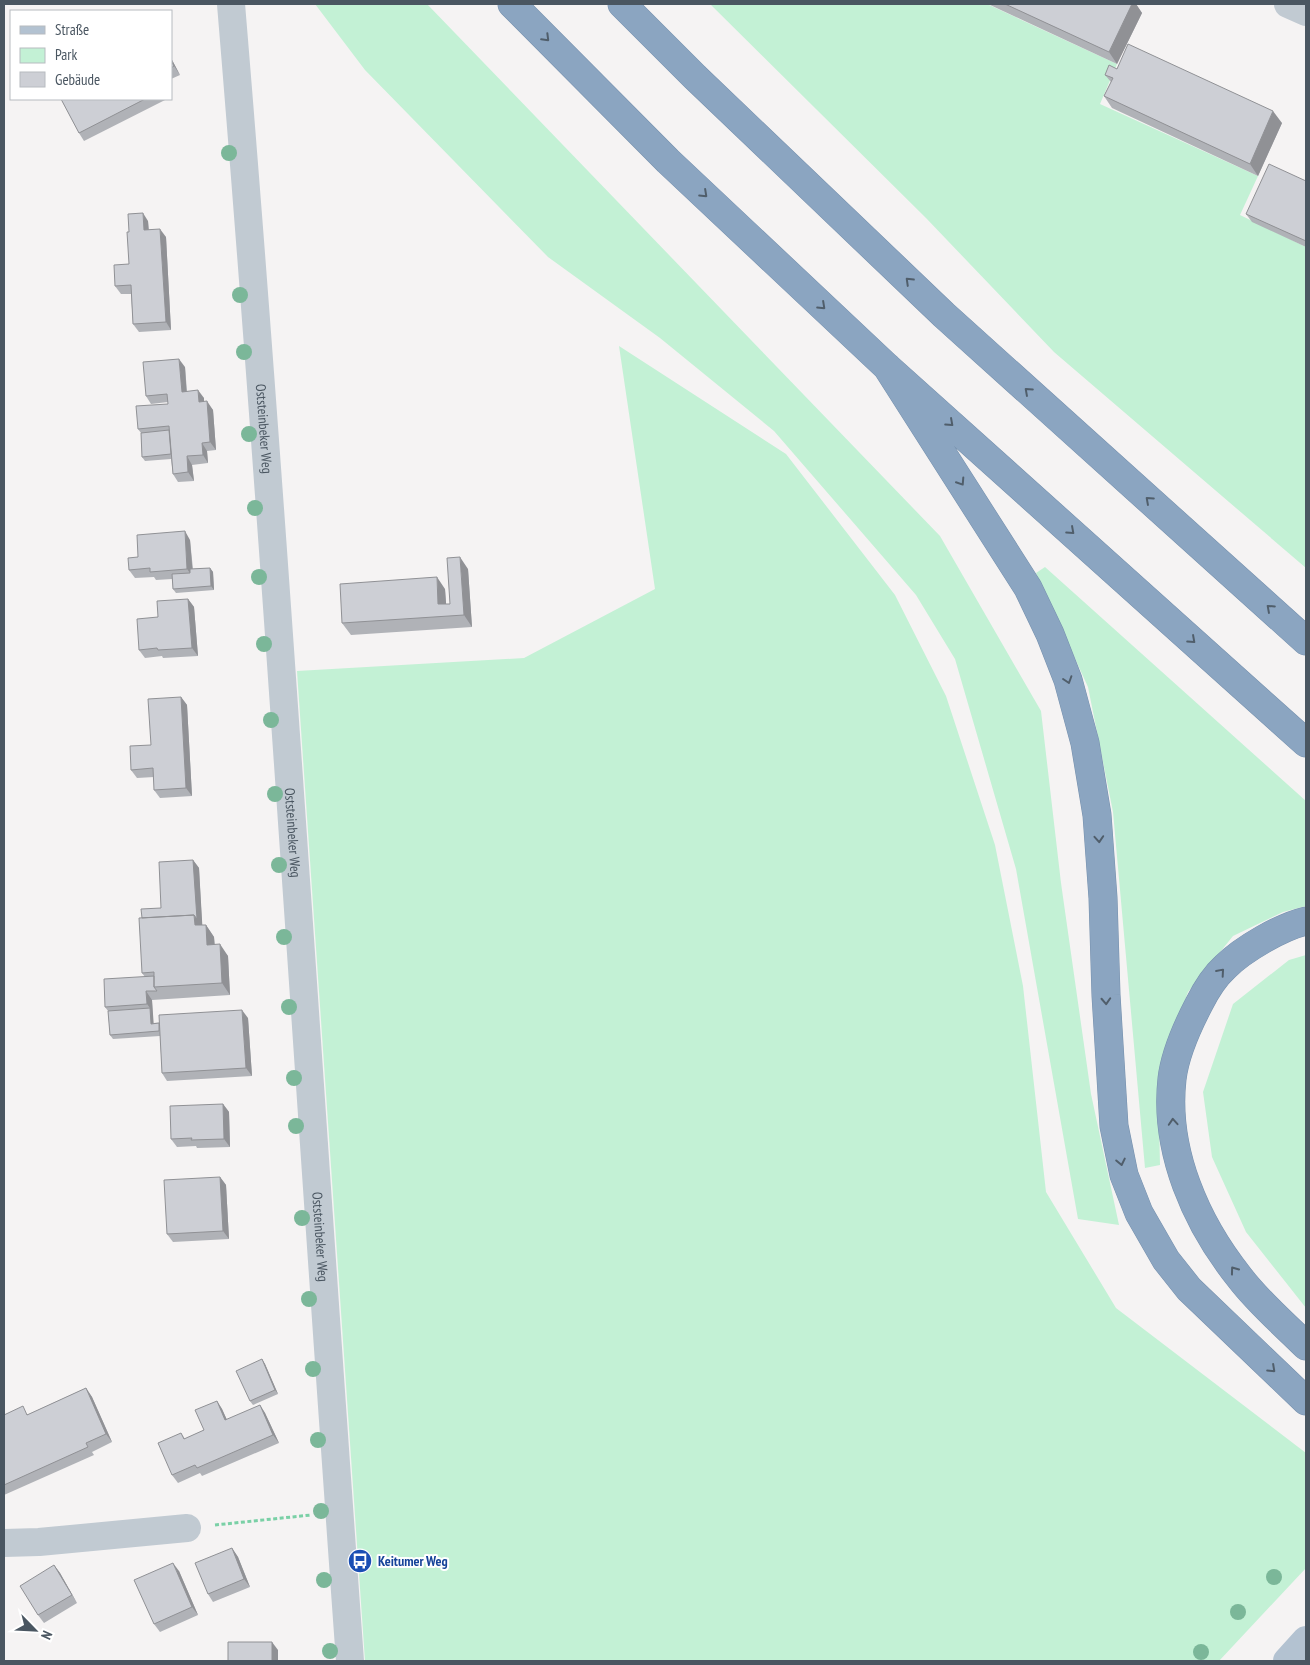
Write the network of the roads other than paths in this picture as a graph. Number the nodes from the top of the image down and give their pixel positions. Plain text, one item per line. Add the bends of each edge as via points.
1 (231, 4) edge
2 (512, 4) edge
3 (622, 4) edge
4 (1288, 4) edge
5 (1306, 12) edge
6 (887, 367) junction
7 (1306, 641) edge
8 (1306, 743) edge
9 (1306, 921) edge
10 (1306, 1346) edge
11 (1306, 1401) edge
12 (187, 1528) road end
13 (4, 1543) edge
14 (1306, 1640) edge
15 (350, 1661) edge
16 (1286, 1661) edge

1 - 15 street, Oststeinbeker Weg via 281,650
2 -> 6 highway via 668,161
7 -> 3 highway via 944,315
4 - 5 street
6 -> 8 highway
6 -> 11 highway via 1028,588 1068,680 1085,743 1097,815 1114,1126 1124,1175 1139,1213 1166,1260 1189,1289
10 -> 9 highway via 1241,1280 1206,1226 1184,1180 1174,1140 1172,1112 1172,1079 1179,1049 1204,994 1224,968 1261,940
12 - 13 street
14 - 16 main road

